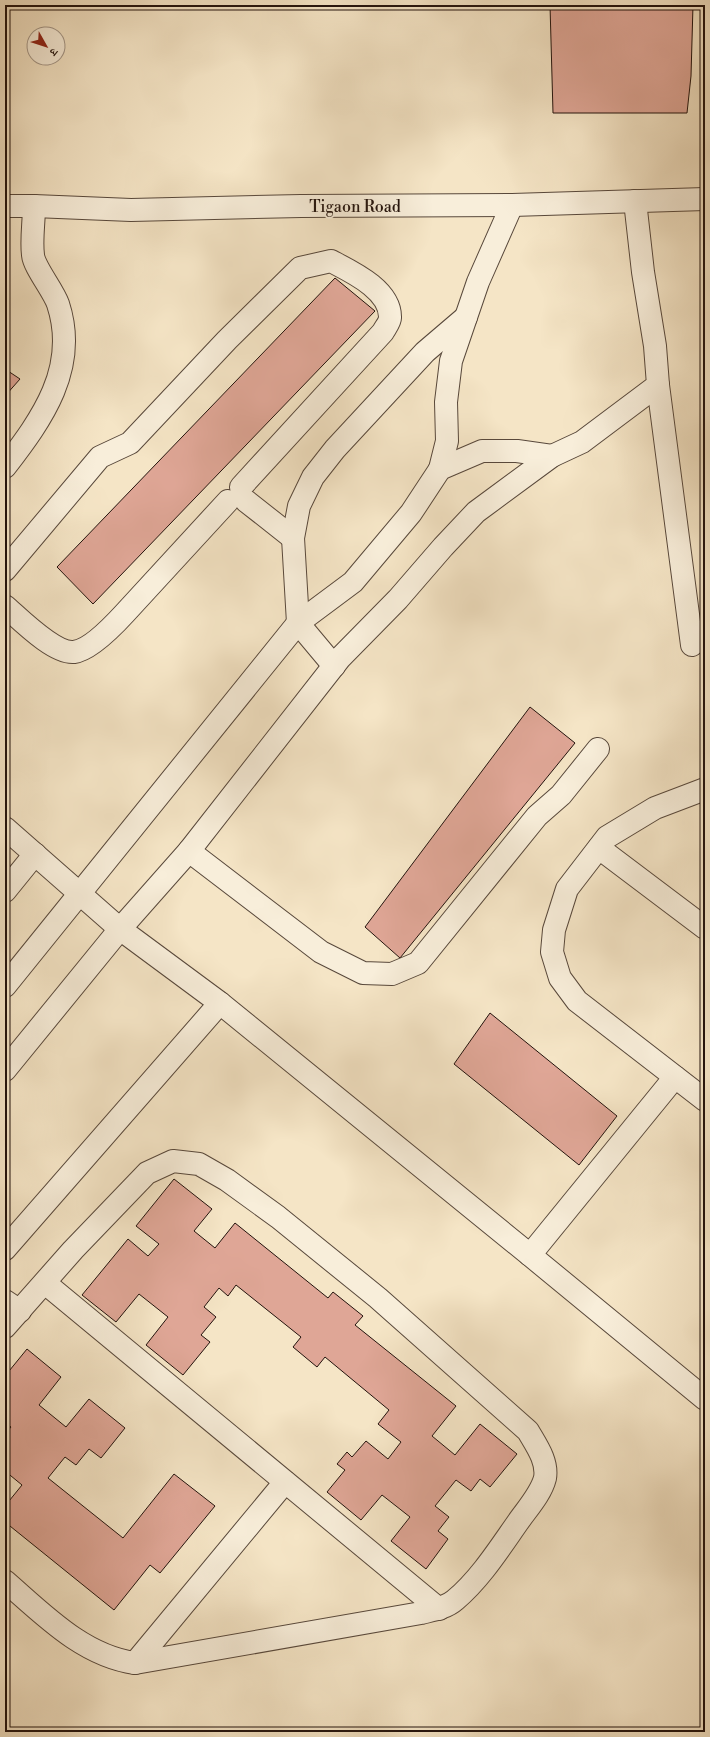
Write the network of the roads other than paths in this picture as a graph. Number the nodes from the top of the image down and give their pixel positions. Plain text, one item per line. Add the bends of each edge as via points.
1 (705, 199) edge
2 (635, 201) junction
3 (512, 205) junction
4 (5, 206) edge
5 (34, 206) junction
6 (466, 317) junction
7 (658, 385) junction
8 (552, 456) junction
9 (5, 467) edge
10 (440, 469) junction
11 (238, 496) junction
12 (293, 538) junction
13 (5, 570) edge
14 (5, 606) edge
15 (298, 623) junction
16 (692, 645) dead end
17 (334, 666) junction
18 (598, 749) dead end
19 (705, 789) edge
20 (5, 828) edge
21 (599, 848) junction
22 (188, 851) junction
23 (35, 854) junction
24 (5, 891) edge
25 (80, 893) junction
26 (705, 928) edge
27 (120, 929) junction
28 (5, 986) edge
29 (220, 1003) junction
30 (5, 1070) edge
31 (675, 1077) junction
32 (705, 1100) edge
33 (5, 1248) edge
34 (530, 1255) junction
35 (45, 1283) junction
36 (13, 1306) edge
37 (5, 1327) edge
38 (705, 1399) edge
39 (285, 1482) junction
40 (5, 1581) edge
41 (439, 1609) junction
42 (135, 1663) junction

1 - 2 street, Tigaon Road
2 - 3 street, Tigaon Road
2 - 7 street
3 - 5 street, Tigaon Road via 131,210
3 - 6 street via 478,282
4 - 5 street, Tigaon Road
5 - 9 street via 33,256 57,303 63,329 63,362 49,401 30,435
6 - 10 street via 451,361 446,402 447,441
6 - 12 street via 425,352 322,466 299,506
7 - 8 street via 582,442
7 - 16 street
8 - 10 street via 482,451
8 - 17 street via 476,512
10 - 15 street via 411,513 353,582
11 - 12 street
11 - 13 street via 383,332 390,319 388,306 372,285 331,261 300,268 227,340 130,443 100,457
11 - 14 street via 108,631 80,650 66,651 53,645
12 - 15 street
15 - 17 street
15 - 25 street
17 - 22 street
18 - 22 street via 562,794 537,816 418,963 392,974 363,973 321,952
19 - 21 street via 655,808 607,837
20 - 23 street
21 - 26 street
21 - 31 street via 567,889 554,930 552,952 560,978 576,1001
22 - 27 street
23 - 24 street
23 - 25 street
25 - 27 street
25 - 28 street
27 - 29 street
27 - 30 street
29 - 33 street
29 - 34 street
31 - 32 street
31 - 34 street
34 - 38 street
35 - 36 street
35 - 39 street
35 - 41 street via 73,1250 147,1174 173,1161 199,1164 227,1180 278,1217 378,1298 528,1431 544,1459 545,1478 538,1494 490,1562 466,1590 454,1601
36 - 37 street
39 - 41 street
39 - 42 street
40 - 42 street via 50,1621 84,1645 103,1655
41 - 42 street

